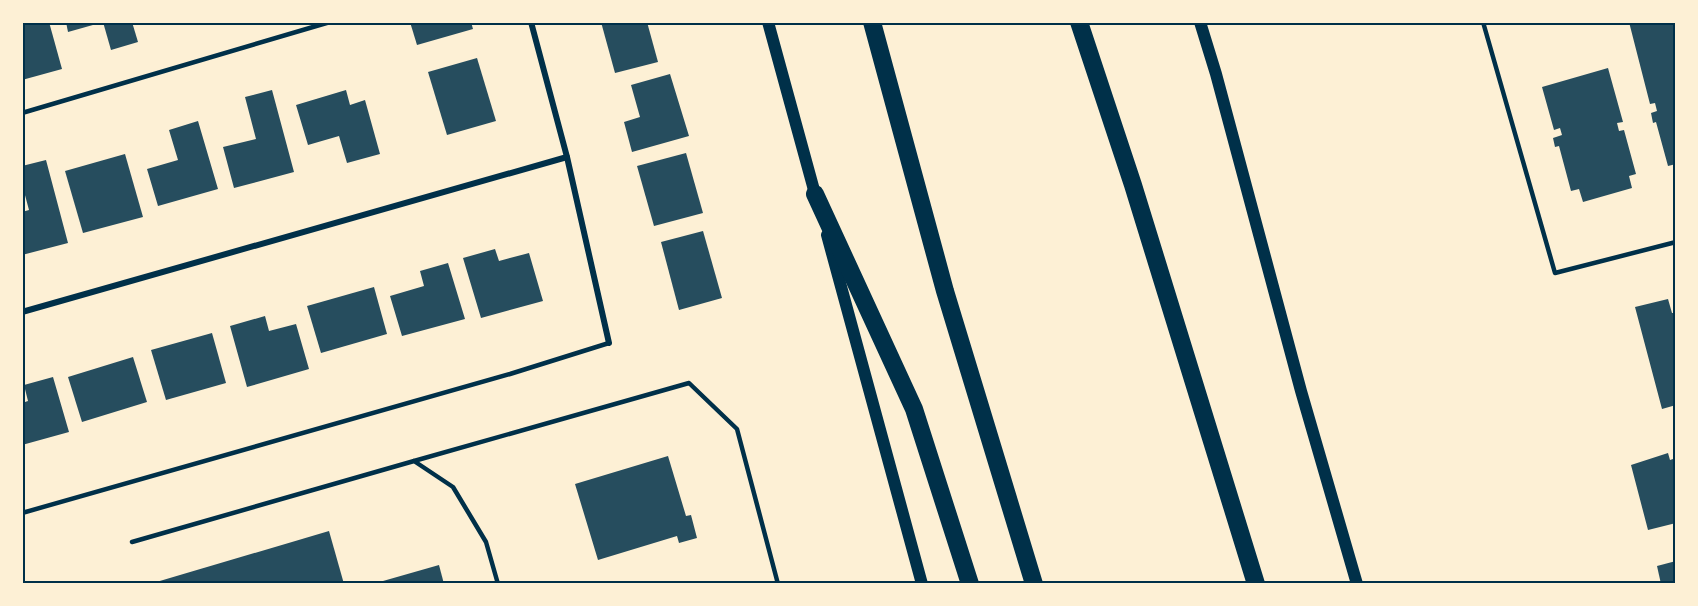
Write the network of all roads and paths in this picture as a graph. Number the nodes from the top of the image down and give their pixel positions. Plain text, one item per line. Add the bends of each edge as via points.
1 (330, 22) edge
2 (531, 22) edge
3 (768, 22) edge
4 (872, 22) edge
5 (1079, 22) edge
6 (1200, 22) edge
7 (1483, 22) edge
8 (22, 113) edge
9 (567, 157) junction
10 (815, 194) junction
11 (1676, 242) edge
12 (22, 312) edge
13 (609, 343) joint
14 (414, 462) junction
15 (22, 513) edge
16 (132, 542) dead end
17 (498, 584) edge
18 (778, 584) edge
19 (922, 584) edge
20 (970, 584) edge
21 (1034, 584) edge
22 (1256, 584) edge
23 (1357, 584) edge

1 - 8 lane
2 - 9 street
3 - 10 main road
4 - 21 highway via 945,291
5 - 22 highway
6 - 23 main road
7 - 11 lane via 1555,273
9 - 12 street
9 - 13 street
10 - 19 main road
10 - 20 highway via 914,409
13 - 15 lane
14 - 16 lane
14 - 17 lane via 453,487 486,542
14 - 18 lane via 689,383 737,429

